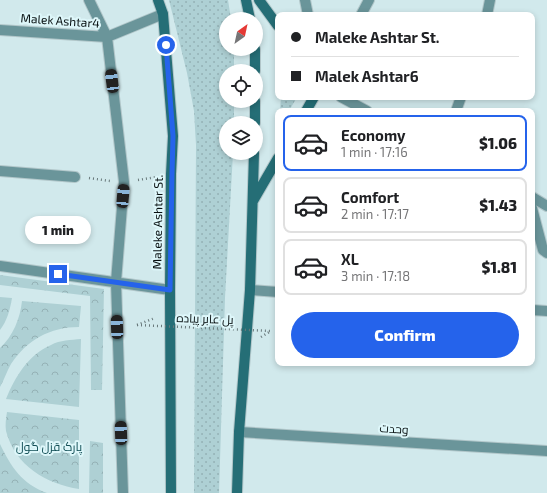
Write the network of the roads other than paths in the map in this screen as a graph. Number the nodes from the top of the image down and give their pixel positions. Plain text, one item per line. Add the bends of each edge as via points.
1 (89, 0) edge
2 (158, 0) edge
3 (246, 0) edge
4 (259, 0) edge
5 (305, 0) edge
6 (369, 0) edge
7 (490, 0) edge
8 (249, 12) edge
9 (307, 12) edge
10 (363, 12) edge
11 (488, 12) edge
12 (163, 14) junction
13 (275, 22) edge
14 (0, 30) edge
15 (107, 37) junction
16 (347, 100) edge
17 (361, 108) edge
18 (254, 160) edge
19 (275, 163) edge
20 (0, 171) edge
21 (75, 177) dead end
22 (535, 199) edge
23 (252, 202) junction
24 (547, 206) edge
25 (535, 219) edge
26 (547, 253) edge
27 (0, 266) edge
28 (116, 282) junction
29 (170, 290) junction
30 (250, 290) junction
31 (275, 292) edge
32 (535, 310) edge
33 (547, 311) edge
34 (239, 432) junction
35 (547, 451) edge
36 (123, 493) edge
37 (171, 493) edge
38 (237, 493) edge

1 - 15 street
2 - 12 main road, Maleke Ashtar St.
3 - 8 main road
4 - 13 main road
5 - 9 street
6 - 10 street
7 - 11 street
12 - 15 street, Malek Ashtar4
12 - 29 main road, Maleke Ashtar St. via 173,136
14 - 15 street, Malek Ashtar4
15 - 28 street via 124,182
16 - 17 street
18 - 23 main road
19 - 23 main road
20 - 21 street
22 - 24 street
23 - 30 main road
25 - 26 street via 543,250
27 - 28 street
28 - 29 street
28 - 36 street
29 - 37 main road, Maleke Ashtar St.
30 - 31 street
30 - 34 main road
32 - 33 street
34 - 35 street, وحدت
34 - 38 main road

